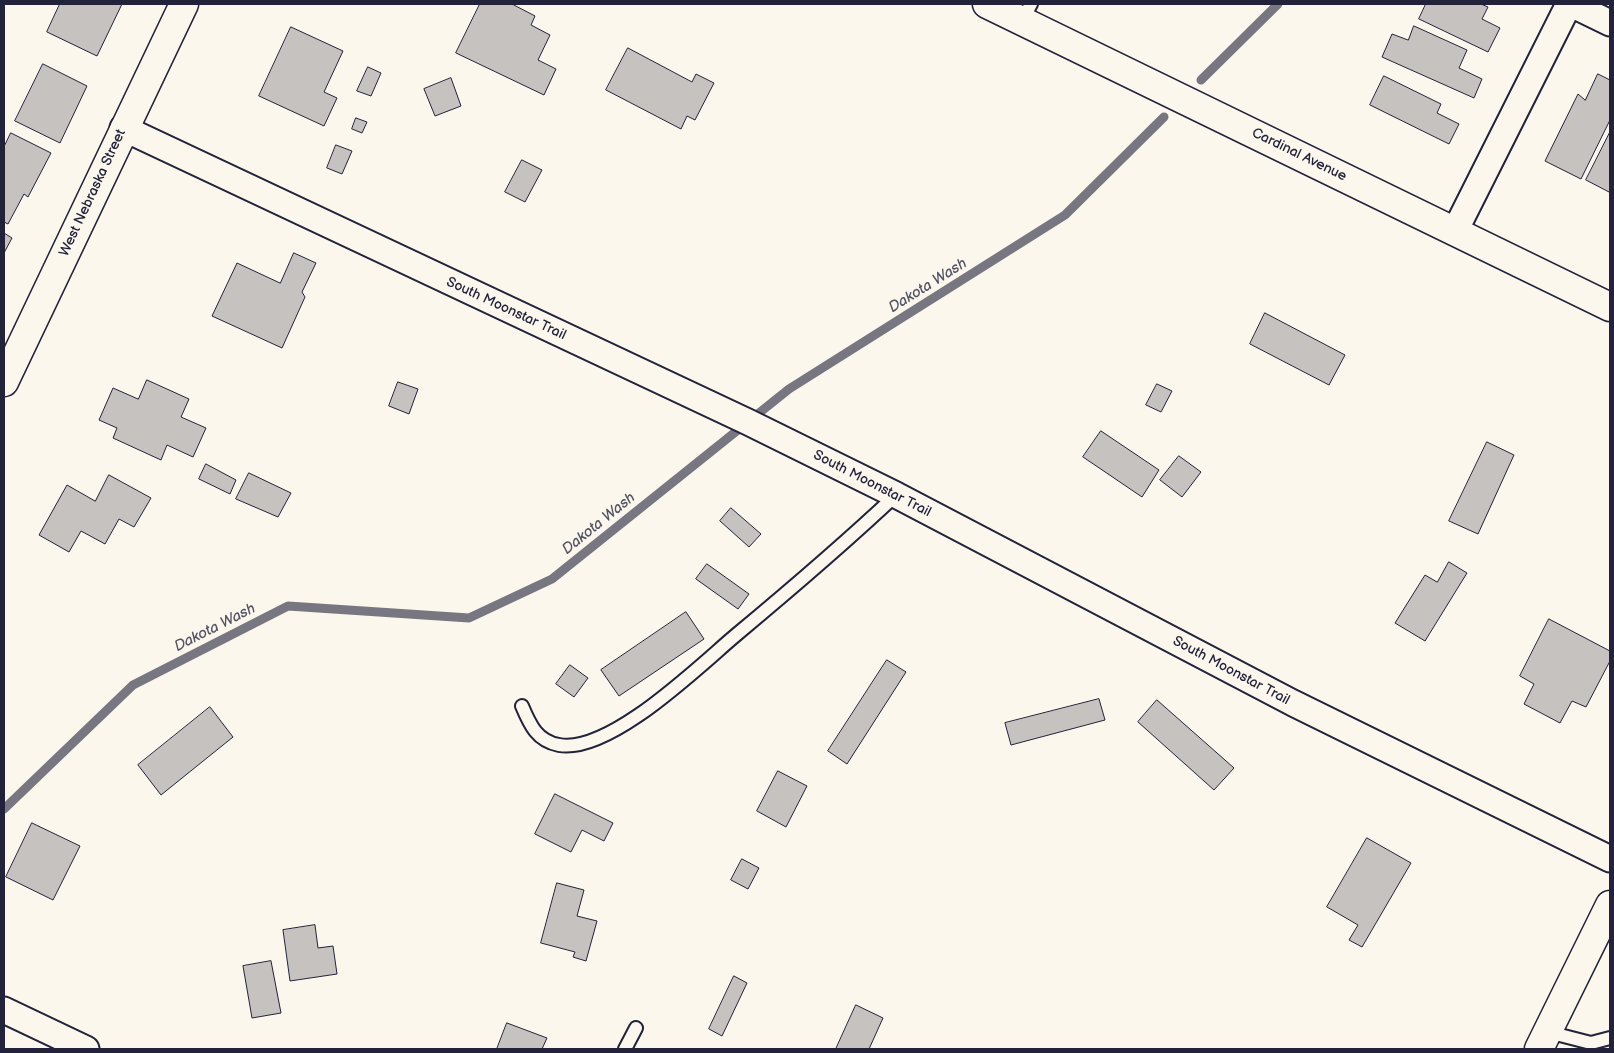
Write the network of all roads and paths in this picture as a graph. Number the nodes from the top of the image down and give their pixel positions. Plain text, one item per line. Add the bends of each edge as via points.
1 (184, 4) edge
2 (987, 4) edge
3 (1570, 4) edge
4 (1027, 12) edge
5 (1610, 22) edge
6 (123, 128) junction
7 (1454, 232) junction
8 (1610, 307) edge
9 (8, 365) edge
10 (896, 495) junction
11 (522, 706) dead end
12 (1610, 859) edge
13 (1610, 905) edge
14 (4, 1010) edge
15 (636, 1028) dead end
16 (1610, 1038) edge
17 (1544, 1040) edge
18 (1590, 1046) edge
19 (86, 1049) edge
20 (625, 1049) edge

1 - 6 main road, West Nebraska Street
2 - 4 main road, Cardinal Avenue
3 - 5 street
3 - 7 street
4 - 7 main road, Cardinal Avenue
6 - 9 main road, West Nebraska Street
6 - 10 street, South Moonstar Trail
7 - 8 main road, Cardinal Avenue
10 - 11 lane via 818,567 694,672 651,707 620,726 596,739 561,746 538,736
10 - 12 street, South Moonstar Trail via 1293,703
13 - 17 main road
14 - 19 street
15 - 20 lane
16 - 18 lane
17 - 18 lane

